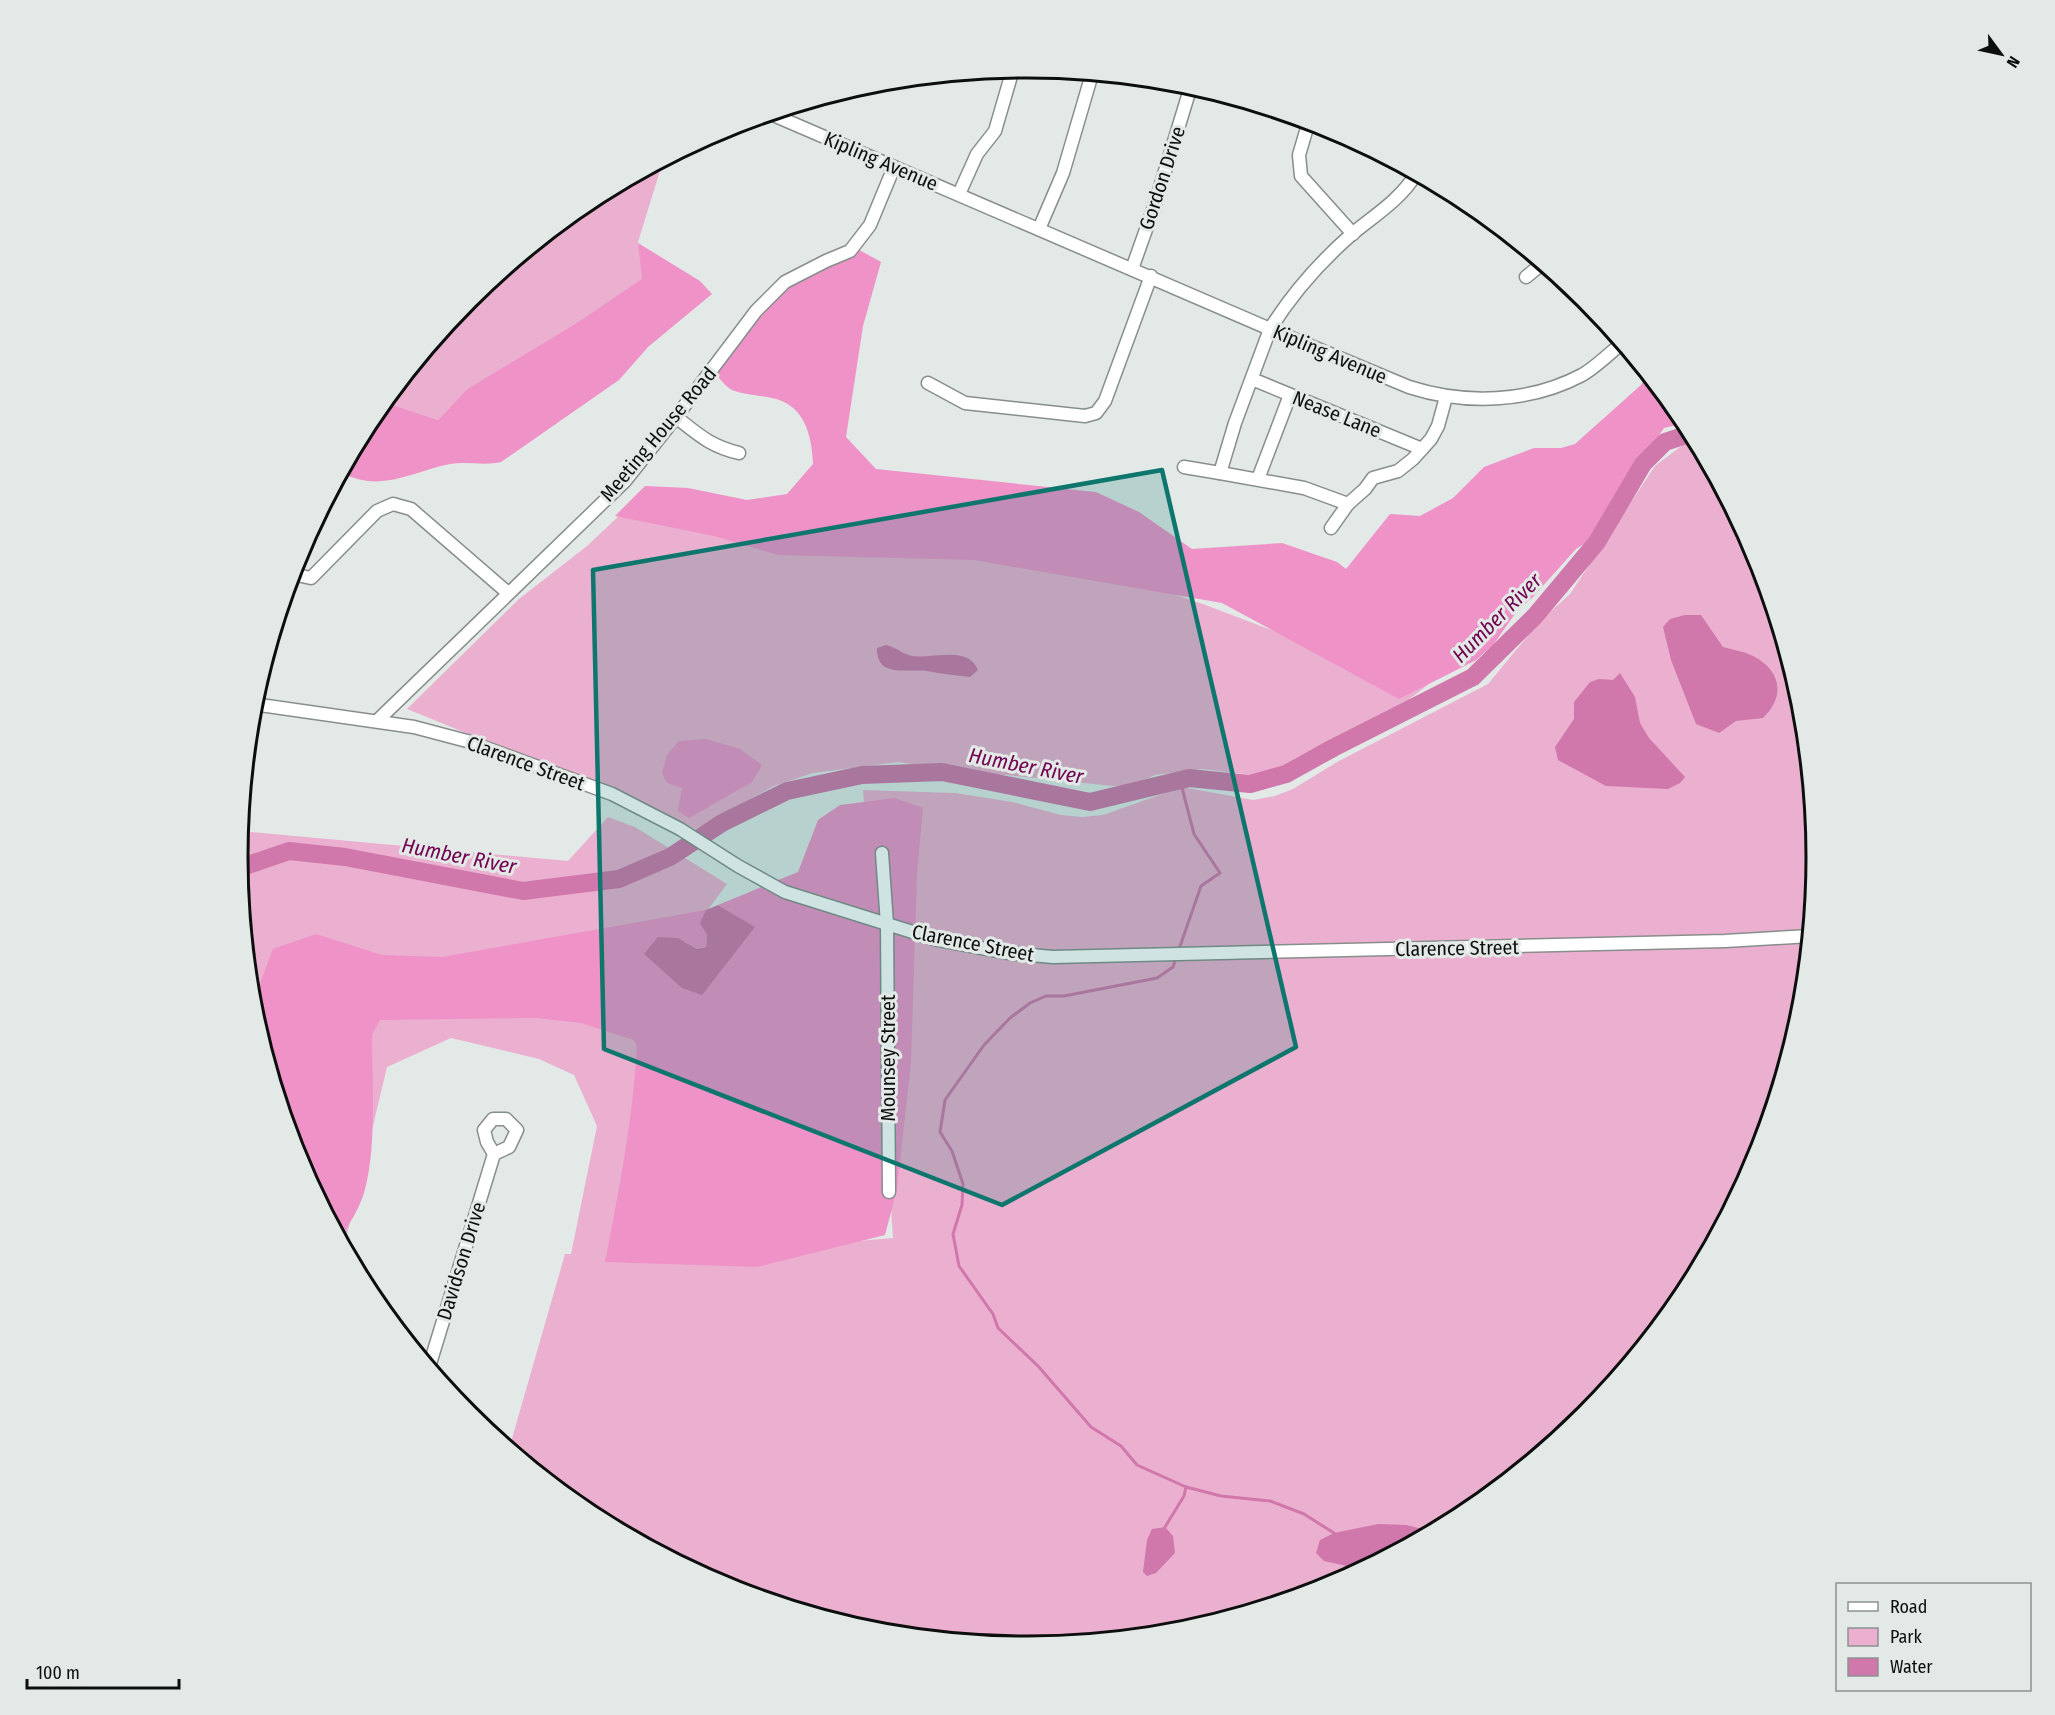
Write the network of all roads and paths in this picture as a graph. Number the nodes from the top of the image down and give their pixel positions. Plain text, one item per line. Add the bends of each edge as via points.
1 (1010, 79) edge
2 (1090, 81) edge
3 (1188, 95) edge
4 (780, 118) edge
5 (1307, 130) edge
6 (894, 167) junction
7 (1413, 180) edge
8 (959, 194) junction
9 (1039, 229) junction
10 (1353, 234) junction
11 (1537, 268) edge
12 (1132, 269) junction
13 (1151, 276) junction
14 (1526, 277) dead end
15 (1270, 329) junction
16 (1617, 347) edge
17 (1252, 379) junction
18 (928, 383) dead end
19 (1290, 394) junction
20 (1446, 397) junction
21 (676, 417) junction
22 (1422, 449) junction
23 (739, 453) dead end
24 (1184, 467) dead end
25 (1220, 473) junction
26 (1258, 479) junction
27 (1348, 504) junction
28 (1331, 528) dead end
29 (301, 575) edge
30 (508, 593) junction
31 (263, 705) edge
32 (376, 721) junction
33 (882, 853) dead end
34 (887, 924) junction
35 (1802, 936) edge
36 (494, 1154) dead end
37 (889, 1192) dead end
38 (431, 1359) edge

1 - 8 street, Kipling Avenue via 996,129 977,154
2 - 9 street via 1061,179
3 - 12 street, Gordon Drive
4 - 6 street, Kipling Avenue
5 - 10 street via 1299,155 1301,176
6 - 8 street, Kipling Avenue
6 - 21 street, Meeting House Road via 870,225 850,251 785,282 756,311
7 - 10 street via 1407,189
8 - 9 street, Kipling Avenue
9 - 12 street, Kipling Avenue
10 - 15 street via 1311,275
11 - 14 street
12 - 13 street, Kipling Avenue
13 - 15 street, Kipling Avenue
13 - 18 street via 1105,401 1096,413 1085,416 965,403
15 - 17 street
15 - 20 street, Kipling Avenue via 1409,387
16 - 20 street, Kipling Avenue via 1583,374 1544,390 1509,397
17 - 19 street, Nease Lane
17 - 25 street
19 - 22 street, Nease Lane
19 - 26 street
20 - 22 street via 1438,426
21 - 23 street via 705,441
21 - 30 street, Meeting House Road via 625,481
22 - 27 street via 1398,471 1372,478
24 - 25 street
25 - 26 street
26 - 27 street via 1304,488
27 - 28 street
29 - 30 street via 312,578 377,511 393,504 411,509
30 - 32 street, Meeting House Road
31 - 32 street, Clarence Street
32 - 34 street, Clarence Street via 414,726 483,747 612,794 680,829 785,892
33 - 34 street, Mounsey Street
34 - 35 street, Clarence Street via 938,940 1008,954 1053,957
34 - 37 street, Mounsey Street
36 - 38 street, Davidson Drive

